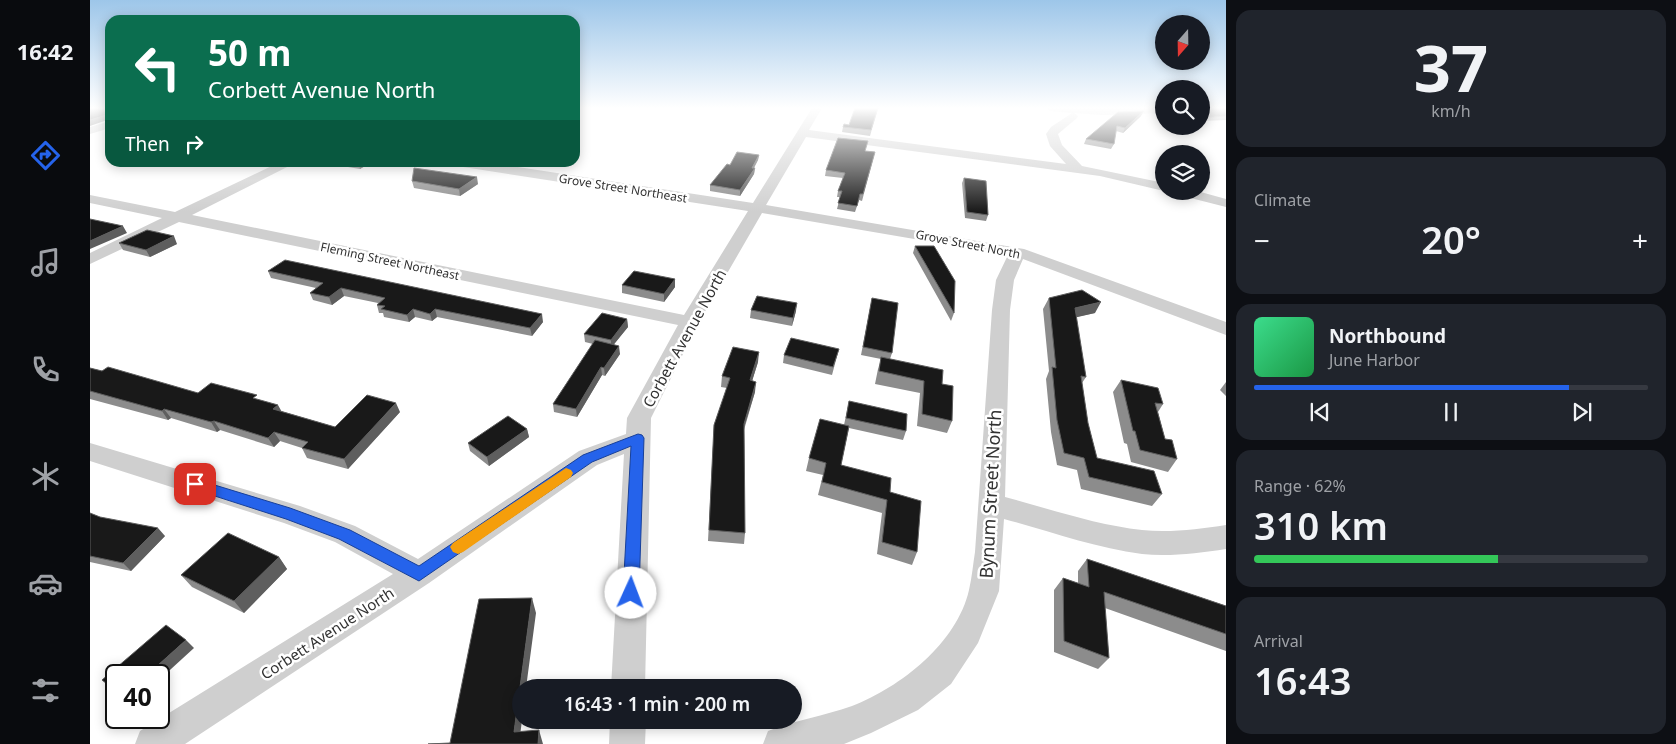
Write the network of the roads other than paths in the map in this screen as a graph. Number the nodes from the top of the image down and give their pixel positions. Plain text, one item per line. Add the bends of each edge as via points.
1 (797, 143) edge
2 (879, 143) edge
3 (1055, 143) edge
4 (281, 167) edge
5 (490, 167) edge
6 (1077, 168) junction
7 (1155, 185) edge
8 (90, 199) edge
9 (1210, 199) edge
10 (1226, 204) edge
11 (759, 208) junction
12 (178, 217) junction
13 (1018, 252) junction
14 (90, 259) edge
15 (690, 322) junction
16 (1226, 329) edge
17 (638, 438) junction
18 (90, 452) edge
19 (990, 504) junction
20 (1226, 537) edge
21 (419, 574) junction
22 (628, 679) edge
23 (628, 729) edge
24 (153, 744) edge
25 (627, 744) edge
26 (781, 744) edge

1 - 11 street, Corbett Avenue North
2 - 6 street
3 - 6 street
4 - 12 street
5 - 11 street, Grove Street Northeast
6 - 7 street
8 - 12 street, Fleming Street Northeast
9 - 10 street
11 - 13 street, Grove Street North
11 - 15 street, Corbett Avenue North
12 - 14 street
12 - 15 street, Fleming Street Northeast
13 - 16 street, Grove Street North
13 - 19 street, Bynum Street North via 1005,280 1000,310
15 - 17 street, Corbett Avenue North via 640,418
17 - 21 street, Corbett Avenue North via 588,458
17 - 22 street
18 - 21 street via 345,534
19 - 20 street via 1117,538 1144,542
19 - 26 street, Bynum Street North via 984,591 967,632 939,672 906,698 859,721
21 - 24 street, Corbett Avenue North
23 - 25 street

